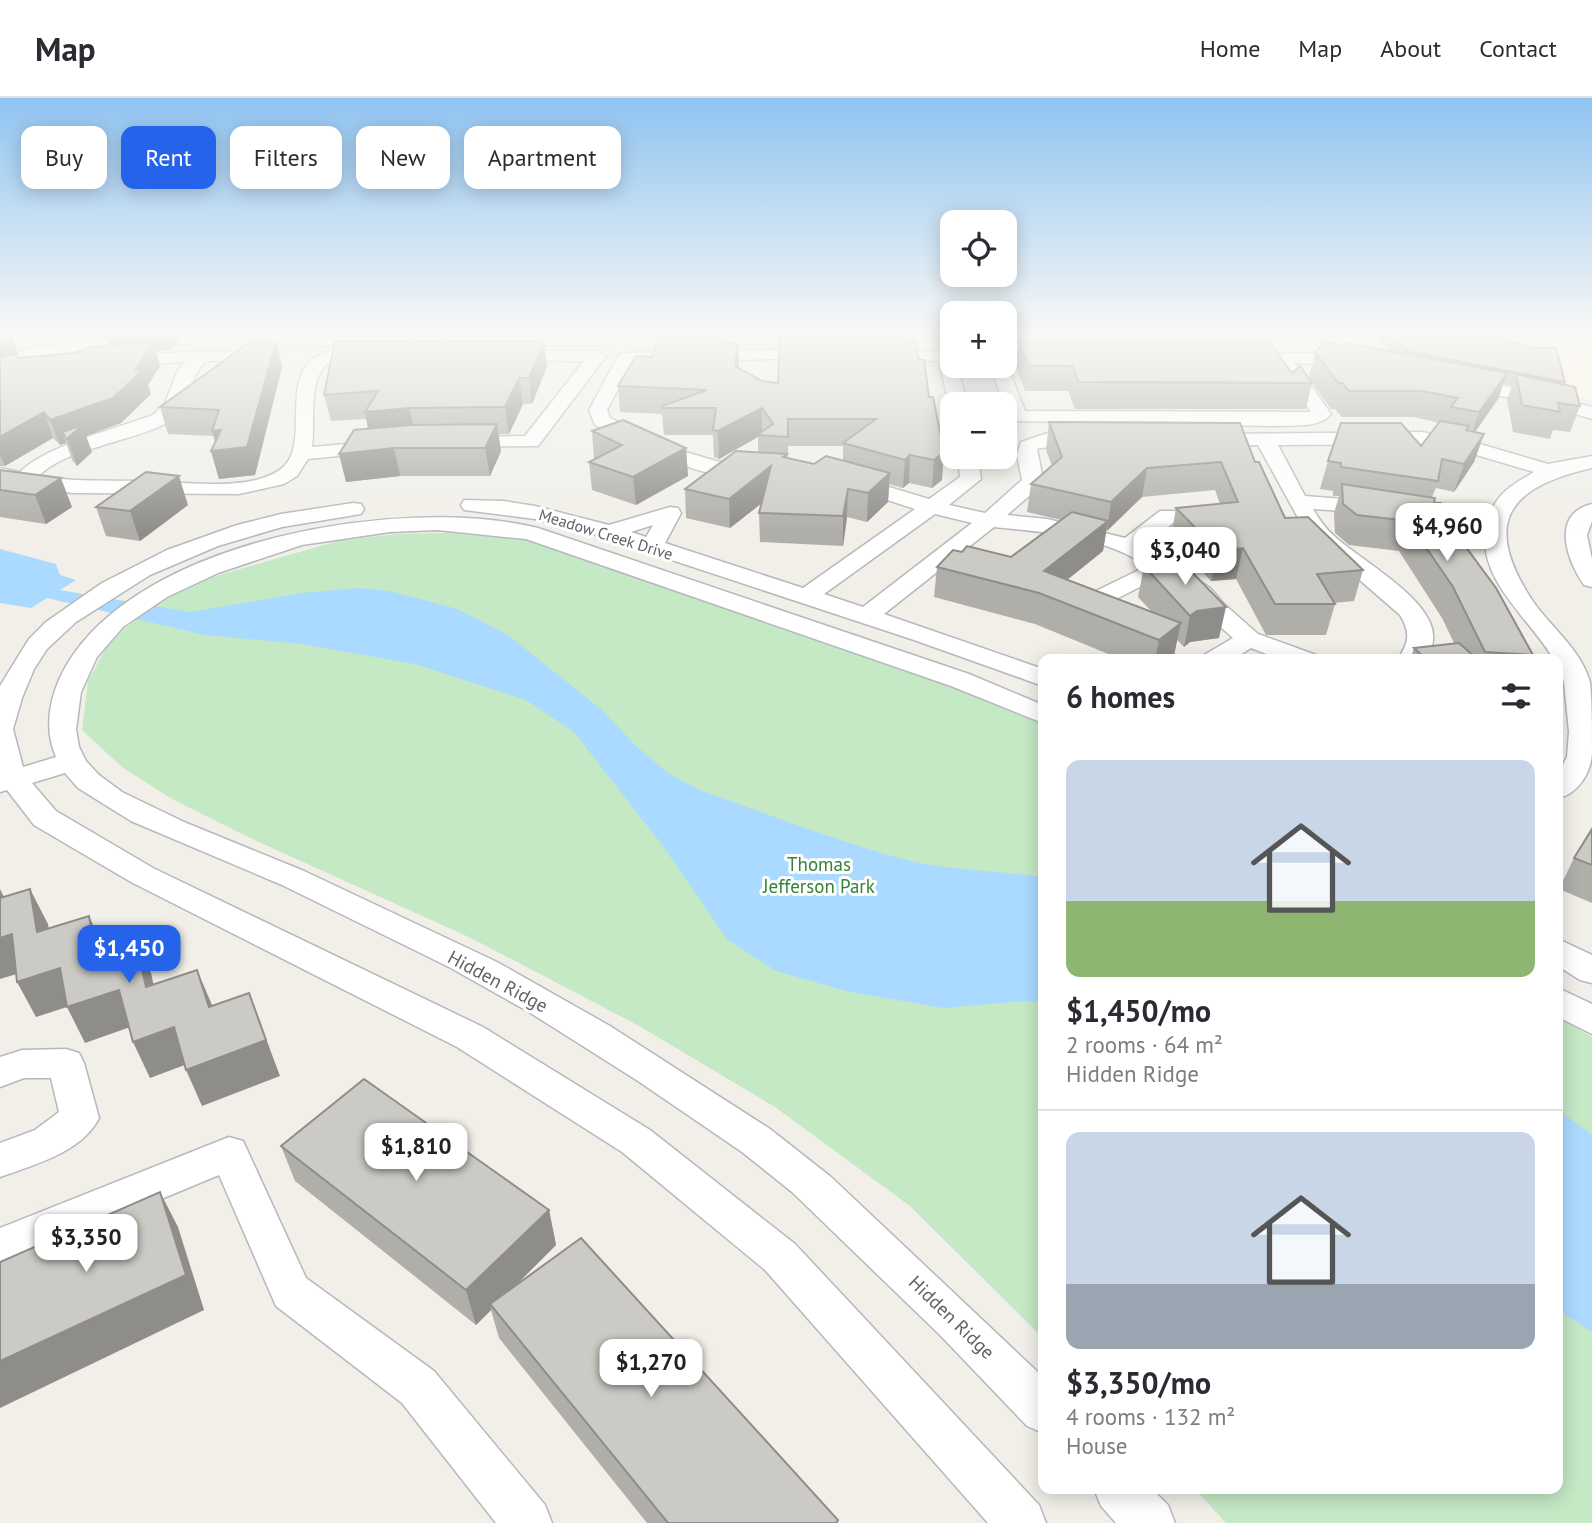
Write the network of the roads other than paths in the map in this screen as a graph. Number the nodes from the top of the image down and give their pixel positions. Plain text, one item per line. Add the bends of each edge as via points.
1 (176, 400) edge
2 (306, 400) edge
3 (564, 400) edge
4 (603, 400) edge
5 (1011, 400) edge
6 (1312, 400) edge
7 (1545, 400) edge
8 (1592, 413) edge
9 (1103, 440) edge
10 (1184, 440) edge
11 (1265, 440) junction
12 (438, 443) edge
13 (402, 445) edge
14 (1592, 447) edge
15 (300, 454) junction
16 (1592, 462) edge
17 (718, 469) junction
18 (970, 469) edge
19 (1551, 471) junction
20 (0, 474) edge
21 (769, 474) edge
22 (827, 476) edge
23 (281, 478) junction
24 (25, 479) junction
25 (233, 489) junction
26 (1300, 502) junction
27 (931, 506) junction
28 (1592, 510) edge
29 (670, 513) junction
30 (1168, 516) dead end
31 (989, 520) junction
32 (272, 522) junction
33 (303, 527) junction
34 (1498, 530) junction
35 (608, 532) junction
36 (652, 547) junction
37 (1127, 547) junction
38 (1163, 567) junction
39 (1592, 580) edge
40 (1106, 595) edge
41 (805, 597) junction
42 (867, 615) junction
43 (1249, 639) junction
44 (1223, 654) edge
45 (1290, 654) edge
46 (1413, 654) edge
47 (1038, 676) edge
48 (1038, 713) edge
49 (0, 729) edge
50 (71, 762) junction
51 (6, 780) edge
52 (1563, 785) edge
53 (1563, 954) edge
54 (1592, 971) edge
55 (1563, 1004) edge
56 (1592, 1021) edge
57 (0, 1072) edge
58 (0, 1160) edge
59 (0, 1247) edge
60 (1038, 1404) edge
61 (1123, 1494) edge
62 (527, 1523) edge
63 (1021, 1523) edge
64 (1150, 1523) edge

1 - 24 street via 160,419 58,456 36,467
2 - 15 street
3 - 12 street via 531,442
4 - 17 street via 598,410 602,421
5 - 6 street via 1020,417 1271,420 1322,414
7 - 8 street
9 - 31 street via 1048,439 1028,446 1025,454 1031,486
10 - 11 street
11 - 19 street via 1422,438
11 - 26 street
13 - 15 street
14 - 19 street
15 - 23 street via 292,470
16 - 19 street
17 - 21 street
17 - 29 street
18 - 27 street via 971,479
19 - 34 street via 1503,504
20 - 24 street
22 - 27 street
23 - 25 street
23 - 33 street
24 - 25 street via 99,489
25 - 32 street
26 - 34 street
26 - 46 street via 1317,531 1411,613 1421,640
27 - 31 street
27 - 41 street
28 - 39 street via 1574,536 1577,556
29 - 35 street
29 - 36 street
30 - 37 street
31 - 37 street via 1084,533
31 - 42 street
32 - 33 street, Meadow Creek Drive
32 - 49 street, Meadow Creek Drive via 119,581 59,623 33,649 5,706
33 - 35 street, Meadow Creek Drive via 394,505 477,505 538,513
33 - 48 street, Meadow Creek Drive via 436,522 530,533 960,680
33 - 50 street, Meadow Creek Drive via 162,591 106,629 84,657 66,694 62,735
34 - 52 street via 1495,551 1522,603 1565,655 1577,682 1581,757
35 - 36 street, Meadow Creek Drive
36 - 41 street, Meadow Creek Drive
37 - 38 street
38 - 40 street
38 - 43 street via 1202,593
41 - 42 street, Meadow Creek Drive
42 - 47 street, Meadow Creek Drive
43 - 44 street
43 - 45 street
49 - 51 street
50 - 51 street
50 - 60 street, Hidden Ridge via 119,804 278,871 485,971 621,1049 786,1163 968,1330
51 - 63 street via 45,818 142,875 470,1037 636,1141 780,1257
53 - 54 street
55 - 56 street
57 - 58 street via 22,1064 66,1063 80,1118 49,1141
59 - 62 street via 229,1153 291,1292 418,1387
61 - 64 street

